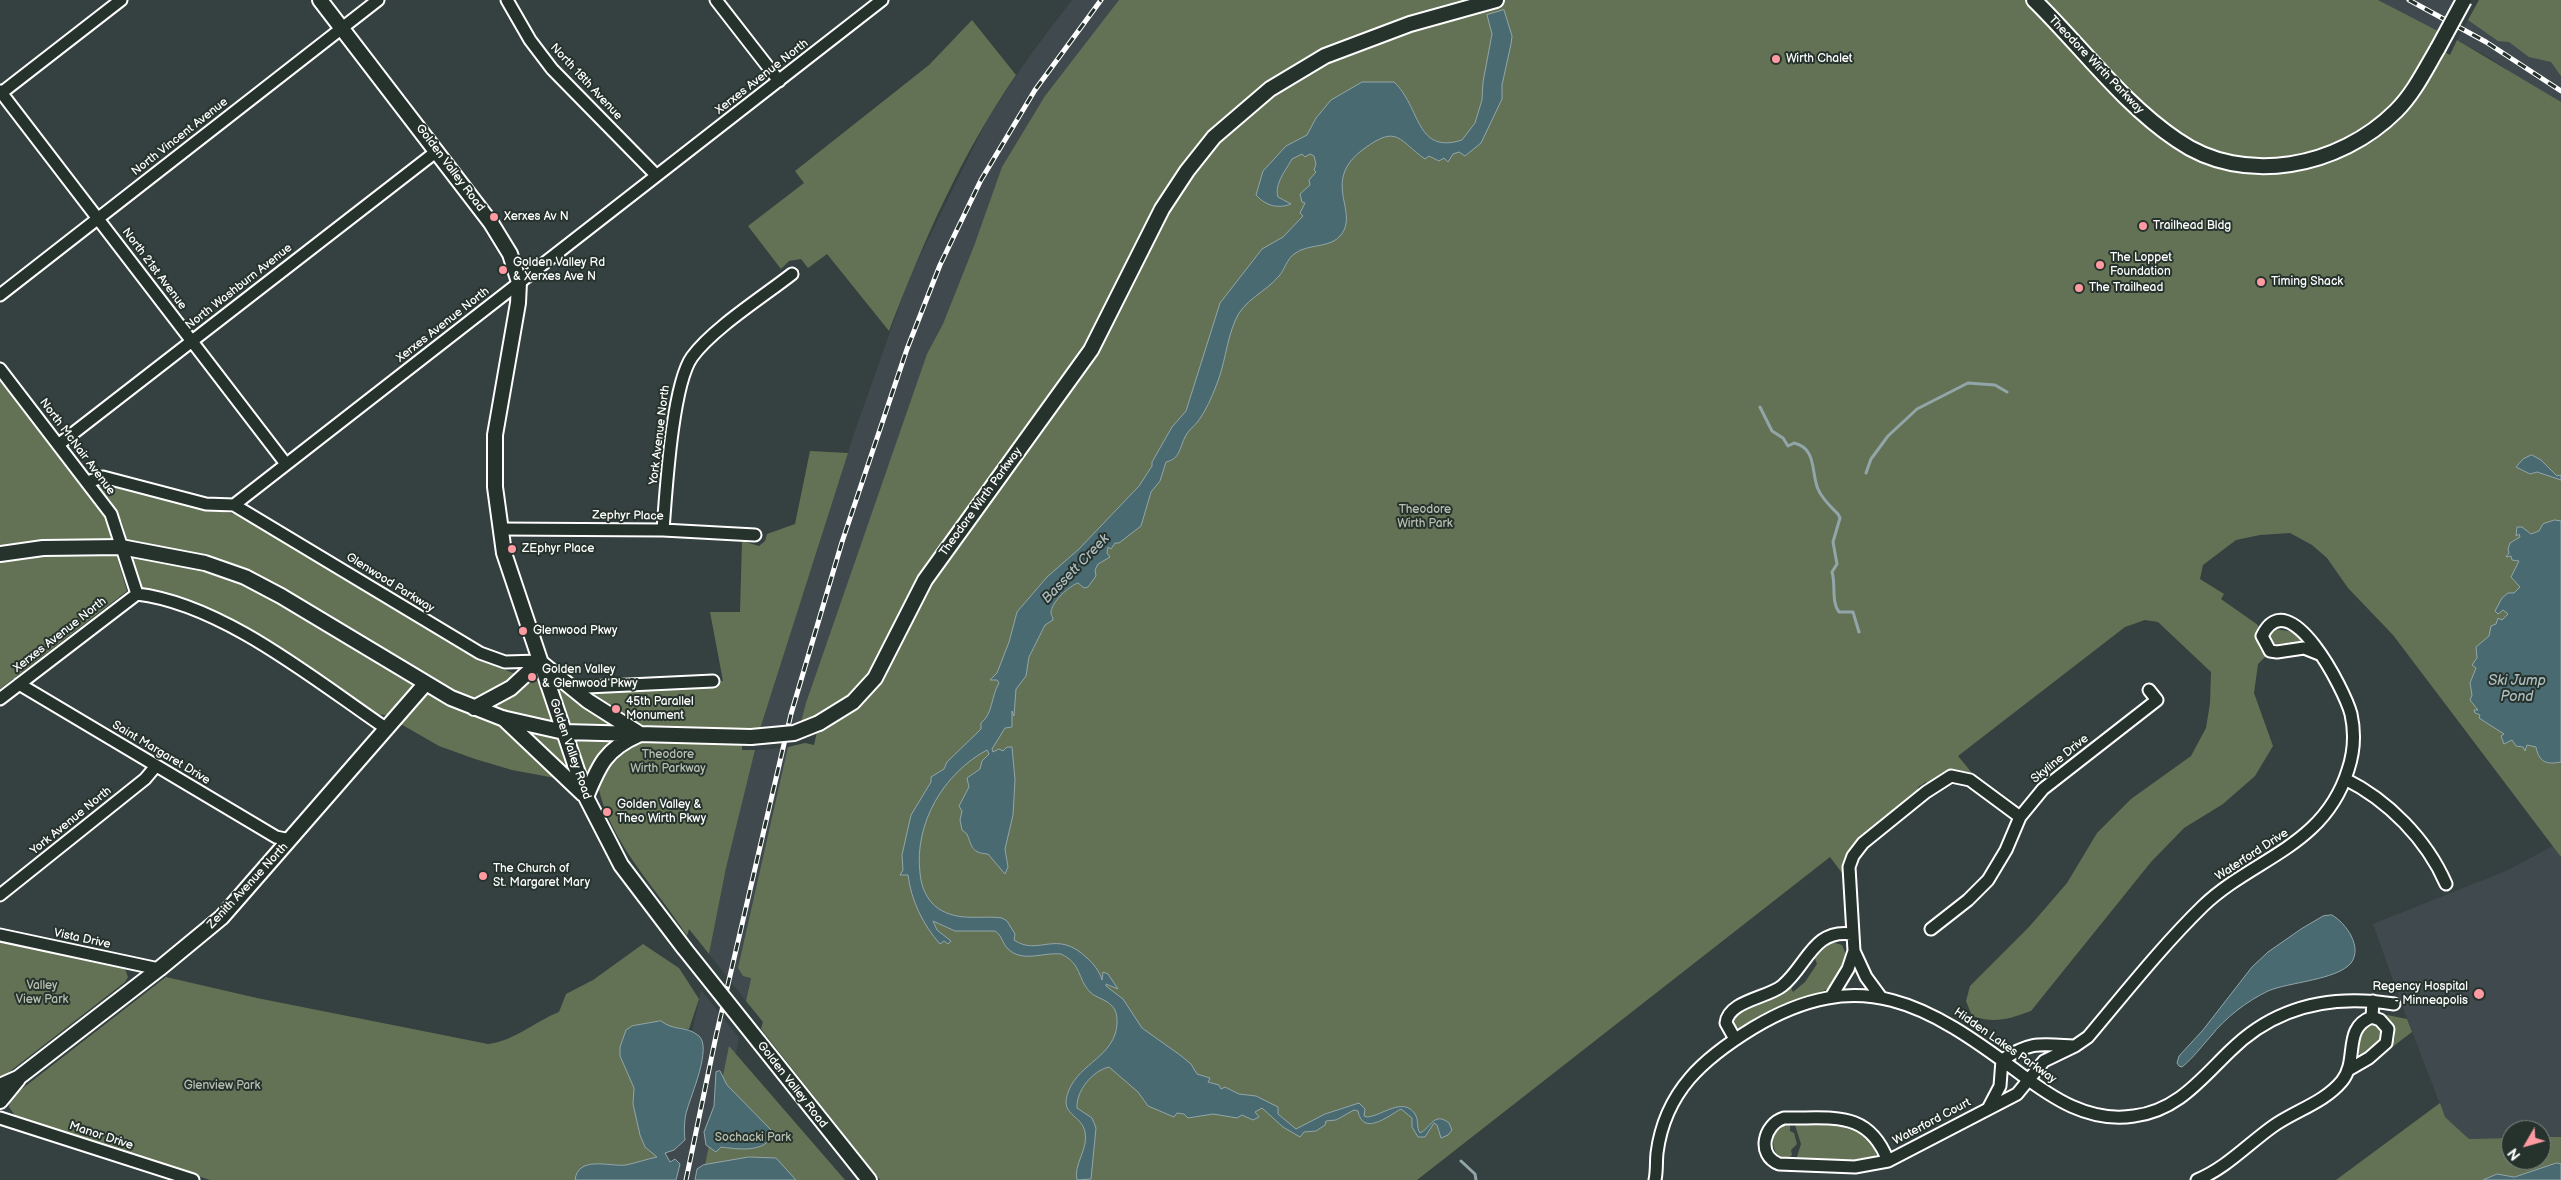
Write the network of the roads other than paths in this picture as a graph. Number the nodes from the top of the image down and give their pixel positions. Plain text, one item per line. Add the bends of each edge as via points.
1 (121, 0) edge
2 (320, 0) edge
3 (378, 0) edge
4 (507, 0) edge
5 (716, 0) edge
6 (882, 0) edge
7 (1496, 0) edge
8 (2034, 0) edge
9 (2464, 0) edge
10 (342, 28) junction
11 (779, 81) junction
12 (0, 93) edge
13 (437, 151) junction
14 (655, 174) junction
15 (98, 219) junction
16 (792, 274) dead end
17 (518, 282) junction
18 (0, 295) edge
19 (192, 342) junction
20 (0, 369) edge
21 (58, 445) junction
22 (286, 464) junction
23 (87, 482) junction
24 (234, 504) junction
25 (500, 529) junction
26 (664, 530) junction
27 (755, 535) dead end
28 (121, 547) junction
29 (0, 554) edge
30 (137, 594) junction
31 (2320, 654) junction
32 (540, 661) junction
33 (712, 681) dead end
34 (426, 683) junction
35 (19, 684) junction
36 (2149, 690) dead end
37 (576, 691) junction
38 (0, 699) edge
39 (474, 708) junction
40 (502, 718) junction
41 (387, 729) junction
42 (564, 732) junction
43 (640, 734) junction
44 (156, 766) junction
45 (2345, 779) junction
46 (586, 797) junction
47 (2020, 817) junction
48 (290, 840) junction
49 (2446, 884) dead end
50 (0, 895) edge
51 (1931, 929) dead end
52 (1852, 934) junction
53 (0, 935) edge
54 (1854, 951) junction
55 (159, 969) junction
56 (1880, 996) junction
57 (1831, 997) junction
58 (2373, 1001) junction
59 (2394, 1004) dead end
60 (2372, 1017) junction
61 (1735, 1039) junction
62 (2075, 1046) junction
63 (2002, 1060) junction
64 (2350, 1069) junction
65 (18, 1078) junction
66 (2029, 1080) junction
67 (0, 1086) edge
68 (0, 1101) edge
69 (1990, 1107) junction
70 (0, 1118) edge
71 (1888, 1161) junction
72 (2212, 1177) edge
73 (1657, 1178) edge
74 (193, 1180) edge
75 (869, 1180) edge
76 (2197, 1180) edge

1 - 12 street
2 - 10 street, Golden Valley Road
3 - 10 street, North Vincent Avenue
4 - 14 street, North 18th Avenue via 530,40 552,69
5 - 11 street
6 - 11 street, Xerxes Avenue North
7 - 43 street, Theodore Wirth Parkway, bridge via 1410,24 1324,56 1267,91 1201,151 1162,209 1090,350 926,580 875,678 853,702 819,723 794,733 751,737
8 - 9 street, Theodore Wirth Parkway, bridge via 2151,121 2194,150 2225,162 2268,166 2317,158 2372,130 2395,112 2410,95
10 - 13 street, Golden Valley Road
10 - 15 street, North Vincent Avenue
11 - 14 street, Xerxes Avenue North
12 - 15 street, North 21st Avenue
13 - 17 street, Golden Valley Road via 503,240
13 - 19 street, North Washburn Avenue
14 - 17 street, Xerxes Avenue North
15 - 18 street, North Vincent Avenue
15 - 19 street, North 21st Avenue
16 - 26 street, York Avenue North via 707,341 690,359 679,388
17 - 22 street, Xerxes Avenue North
17 - 25 street, Golden Valley Road via 518,303 495,435 495,487
19 - 21 street, North Washburn Avenue
19 - 22 street, North 21st Avenue
20 - 21 street, North McNair Avenue
21 - 23 street, North McNair Avenue
22 - 24 street, Xerxes Avenue North
23 - 24 street via 103,476 206,504
23 - 28 street, North McNair Avenue via 111,514
24 - 32 street, Glenwood Parkway via 473,649 505,662
25 - 26 street, Zephyr Place
25 - 32 street, Golden Valley Road via 511,576
26 - 27 street, Zephyr Place
28 - 29 street, Theodore Wirth Parkway via 43,548
28 - 30 street
28 - 34 street, Theodore Wirth Parkway via 196,561 244,577 296,604
30 - 35 street, Xerxes Avenue North
30 - 41 street via 170,600 234,629 280,656
31 - 31 street, Waterford Drive via 2307,634 2294,624 2272,623 2262,636 2270,651 2304,648
31 - 45 street, Waterford Drive via 2337,682 2350,714 2353,742
32 - 37 street
32 - 39 street via 512,688
32 - 42 street, Golden Valley Road
33 - 37 street via 587,687
34 - 39 street, Theodore Wirth Parkway
34 - 41 street, Zenith Avenue North
35 - 38 street, Xerxes Avenue North
35 - 44 street, Saint Margaret Drive
36 - 47 street, Skyline Drive via 2157,700 2043,789
37 - 43 street
39 - 40 street, Theodore Wirth Parkway
40 - 42 street, Theodore Wirth Parkway
40 - 46 street
41 - 48 street, Zenith Avenue North
42 - 43 street, Theodore Wirth Parkway
42 - 46 street, Golden Valley Road
43 - 46 street via 623,741 604,759
44 - 48 street, Saint Margaret Drive via 276,837
44 - 50 street, York Avenue North via 145,779
45 - 49 street via 2371,793 2396,814 2434,860
45 - 62 street, Waterford Drive via 2328,809 2304,836 2286,851 2237,879 2202,907 2088,1037
46 - 75 street, Golden Valley Road, bridge via 621,865
47 - 51 street, Skyline Drive via 1998,866 1988,880
47 - 52 street via 1970,780 1956,775 1944,778 1858,847 1849,867 1848,880
48 - 55 street, Zenith Avenue North via 222,917
52 - 54 street
52 - 61 street via 1840,932 1821,940 1781,987 1733,1010 1726,1023
53 - 55 street, Vista Drive
54 - 56 street via 1866,977
54 - 57 street via 1848,969
55 - 65 street, Zenith Avenue North
56 - 57 street, Hidden Lakes Parkway
56 - 63 street, Hidden Lakes Parkway via 1929,1012
57 - 61 street, Hidden Lakes Parkway via 1794,1007
58 - 59 street, Hidden Lakes Parkway
58 - 60 street
58 - 66 street, Hidden Lakes Parkway via 2328,1001 2273,1018 2240,1041 2185,1095 2148,1114 2093,1115 2070,1106
60 - 64 street via 2356,1028
60 - 64 street via 2388,1029 2386,1043
61 - 73 street, Hidden Lakes Parkway via 1710,1056 1678,1092 1661,1135
62 - 63 street via 2024,1046
62 - 66 street, Waterford Drive via 2044,1061
63 - 66 street, Hidden Lakes Parkway
63 - 69 street, Waterford Court via 2000,1086
64 - 72 street via 2341,1082 2318,1101 2274,1126
65 - 67 street, Zenith Avenue North
65 - 68 street, Zenith Avenue North
66 - 69 street, Waterford Court via 2017,1094
69 - 71 street, Waterford Court
70 - 74 street, Manor Drive
71 - 71 street, Waterford Court via 1873,1132 1844,1120 1784,1118 1775,1121 1768,1129 1765,1143 1773,1162 1779,1164 1855,1167
72 - 76 street

